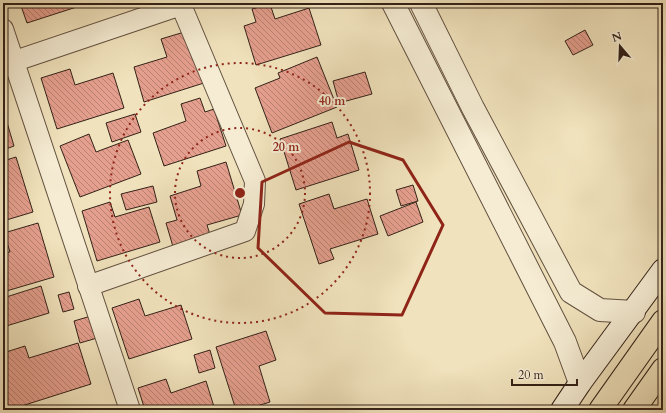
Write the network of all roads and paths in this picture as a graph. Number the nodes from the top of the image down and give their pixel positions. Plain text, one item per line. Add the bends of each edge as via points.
1 (393, 3) edge
2 (421, 3) edge
3 (3, 28) edge
4 (8, 63) edge
5 (663, 270) edge
6 (88, 286) junction
7 (634, 312) junction
8 (663, 321) edge
9 (663, 369) edge
10 (580, 383) junction
11 (130, 410) edge
12 (562, 410) edge
13 (600, 410) edge
14 (634, 410) edge

1 - 10 street via 565,342
2 - 7 street via 473,108 571,292 600,310
3 - 4 street
4 - 6 street
4 - 6 street via 181,5 255,181 254,204 245,231
5 - 7 street
6 - 11 street
7 - 10 street
8 - 13 main road
9 - 14 main road
10 - 12 street

